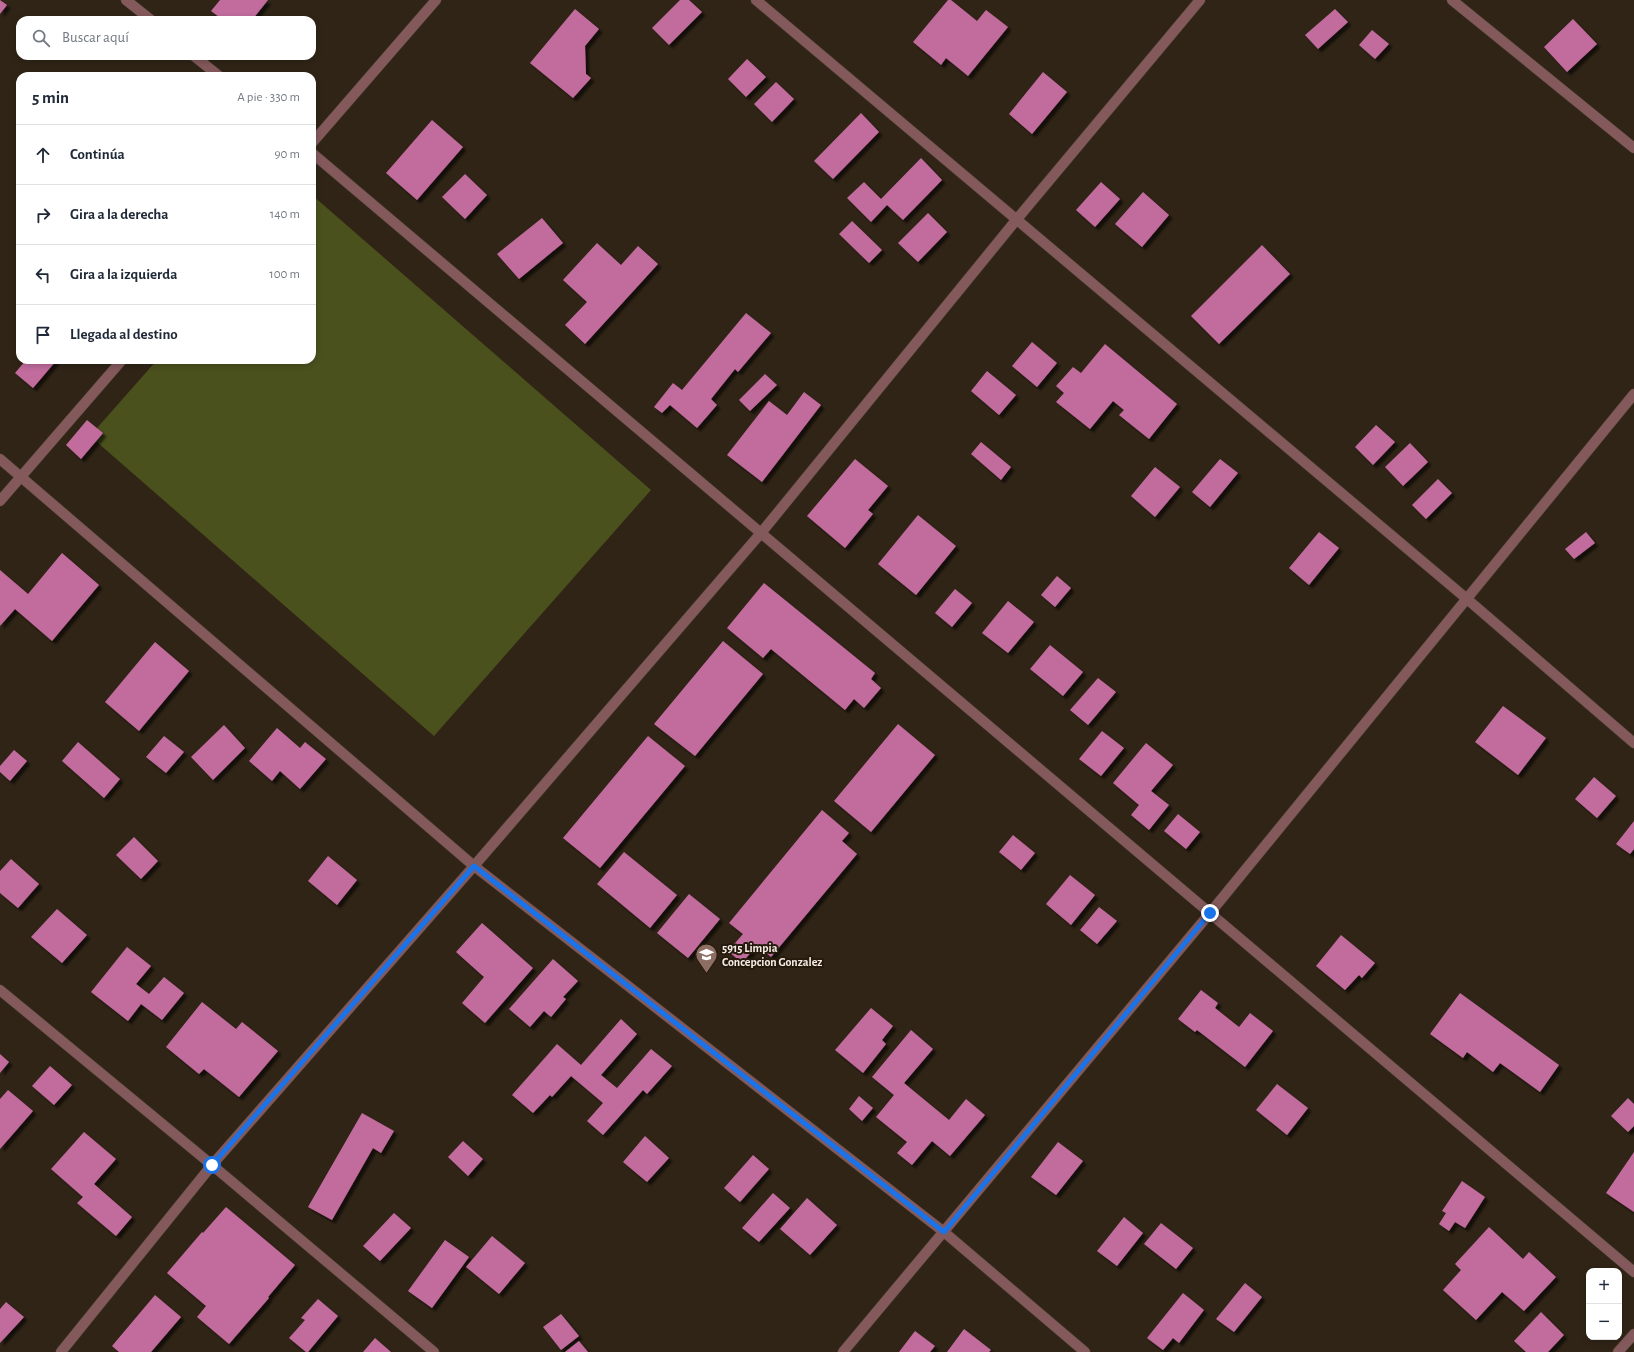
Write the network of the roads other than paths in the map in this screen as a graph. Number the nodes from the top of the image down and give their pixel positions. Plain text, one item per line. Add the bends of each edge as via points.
1 (126, 0) edge
2 (436, 0) edge
3 (756, 0) edge
4 (1200, 0) edge
5 (1452, 0) edge
6 (146, 16) edge
7 (199, 60) edge
8 (214, 72) edge
9 (316, 138) edge
10 (1634, 148) edge
11 (316, 156) edge
12 (1017, 219) junction
13 (118, 364) edge
14 (1634, 394) edge
15 (0, 459) edge
16 (20, 476) junction
17 (0, 501) edge
18 (761, 533) junction
19 (1467, 599) junction
20 (1634, 743) edge
21 (474, 866) junction
22 (1210, 913) junction
23 (0, 990) edge
24 (212, 1165) junction
25 (944, 1232) junction
26 (1634, 1272) edge
27 (1634, 1334) edge
28 (61, 1352) edge
29 (434, 1352) edge
30 (844, 1352) edge
31 (1085, 1352) edge
32 (1618, 1352) edge

1 - 6 street
2 - 9 street
3 - 12 street
4 - 12 street
5 - 10 street
7 - 8 street
11 - 18 street
12 - 18 street
12 - 19 street
13 - 16 street
14 - 19 street
15 - 16 street
16 - 17 street
16 - 21 street
18 - 21 street
18 - 22 street
19 - 20 street
19 - 22 street
21 - 24 street
21 - 25 street
22 - 25 street
22 - 26 street
23 - 24 street
24 - 28 street
24 - 29 street
25 - 30 street
25 - 31 street
27 - 32 street

